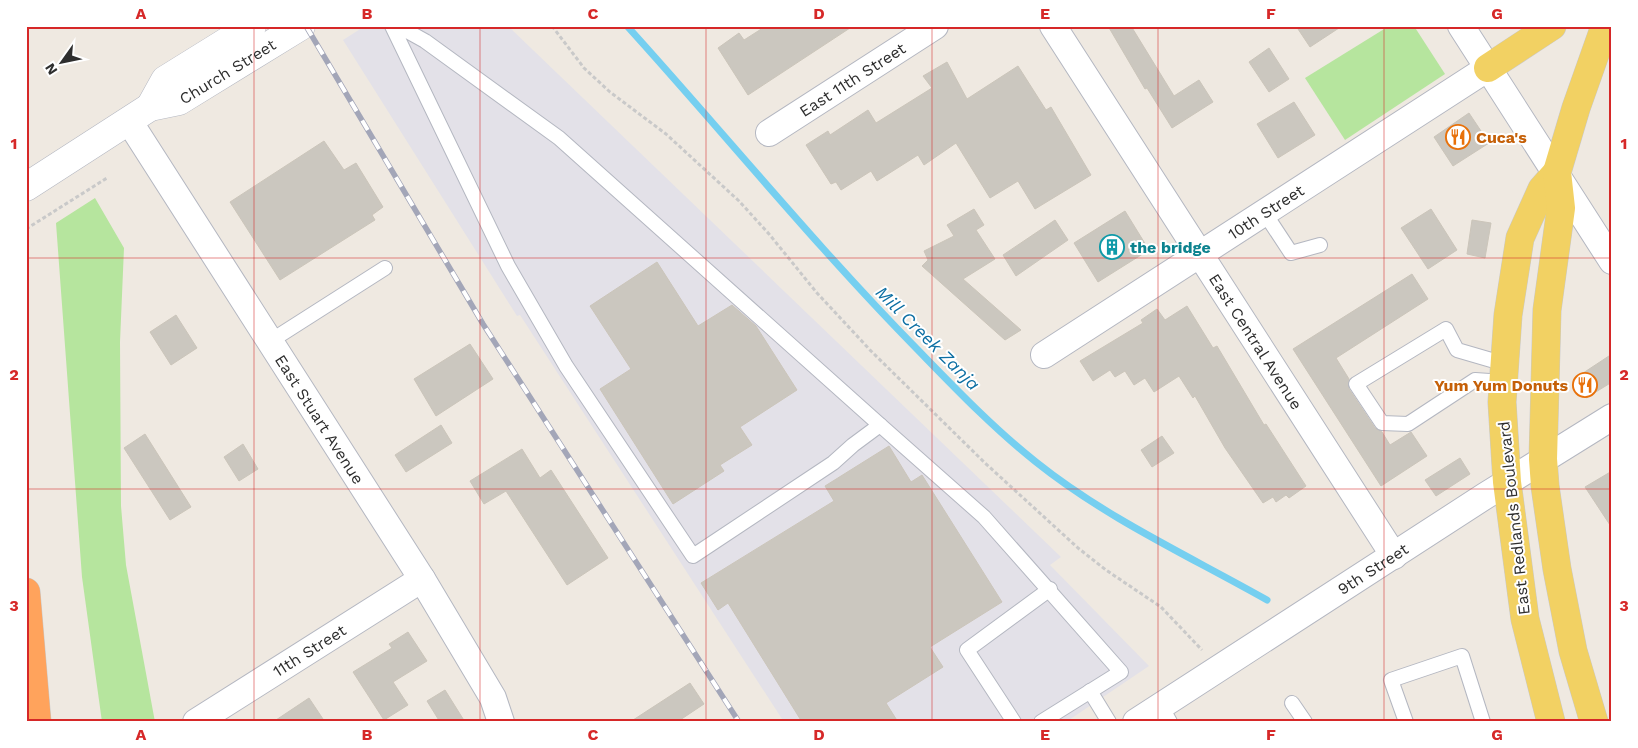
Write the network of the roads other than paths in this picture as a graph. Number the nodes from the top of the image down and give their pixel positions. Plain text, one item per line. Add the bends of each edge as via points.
1 (252, 26) edge
2 (301, 26) edge
3 (392, 26) edge
4 (398, 26) edge
5 (935, 26) edge
6 (1053, 26) edge
7 (1461, 26) edge
8 (1552, 26) edge
9 (1605, 26) edge
10 (1488, 68) junction
11 (139, 114) junction
12 (769, 133) dead end
13 (1557, 172) junction
14 (26, 187) edge
15 (1264, 212) junction
16 (1320, 245) dead end
17 (1198, 254) junction
18 (1612, 261) edge
19 (385, 268) dead end
20 (269, 342) junction
21 (1044, 355) dead end
22 (1504, 373) junction
23 (1612, 417) edge
24 (880, 425) junction
25 (1544, 459) junction
26 (1507, 482) junction
27 (1394, 556) junction
28 (422, 578) junction
29 (1050, 589) junction
30 (26, 592) edge
31 (1090, 691) junction
32 (1292, 703) dead end
33 (1165, 714) edge
34 (37, 722) edge
35 (196, 722) edge
36 (501, 722) edge
37 (1014, 722) edge
38 (1041, 722) edge
39 (1109, 722) edge
40 (1136, 722) edge
41 (1305, 722) edge
42 (1406, 722) edge
43 (1483, 722) edge
44 (1551, 722) edge
45 (1594, 722) edge

1 - 11 street, Church Street via 165,80
2 - 11 street, Church Street via 179,101
3 - 24 lane via 513,274 566,366 693,556 834,464
4 - 24 lane via 425,41 559,138
5 - 12 street, East 11th Street
6 - 17 street, East Central Avenue
7 - 10 street
8 - 10 main road
9 - 13 main road, East Redlands Boulevard
10 - 13 street
10 - 15 street, 10th Street
11 - 14 street, Church Street
11 - 20 street, East Stuart Avenue
13 - 18 street
13 - 22 main road, East Redlands Boulevard via 1542,189 1520,238 1508,315
13 - 25 main road, East Redlands Boulevard via 1561,208 1547,310
15 - 16 lane via 1291,253
15 - 17 street, 10th Street
17 - 21 street, 10th Street
17 - 27 street, East Central Avenue
19 - 20 lane
20 - 28 street, East Stuart Avenue
22 - 22 lane via 1457,350 1446,329 1356,384 1382,423 1408,424 1475,380
22 - 26 main road, East Redlands Boulevard via 1502,402
23 - 25 street, 9th Street
24 - 29 lane via 984,517
25 - 26 street, 9th Street
25 - 45 main road, East Redlands Boulevard via 1557,569 1573,651
26 - 27 street, 9th Street
26 - 44 main road, East Redlands Boulevard via 1525,619
27 - 33 street, 9th Street via 1216,670
28 - 35 street, 11th Street
28 - 36 street, East Stuart Avenue via 493,698
29 - 31 lane via 1121,672
29 - 37 lane via 967,650
30 - 34 highway
31 - 38 lane
31 - 39 lane
32 - 41 lane
33 - 40 street, 9th Street
42 - 43 lane via 1391,680 1462,656

